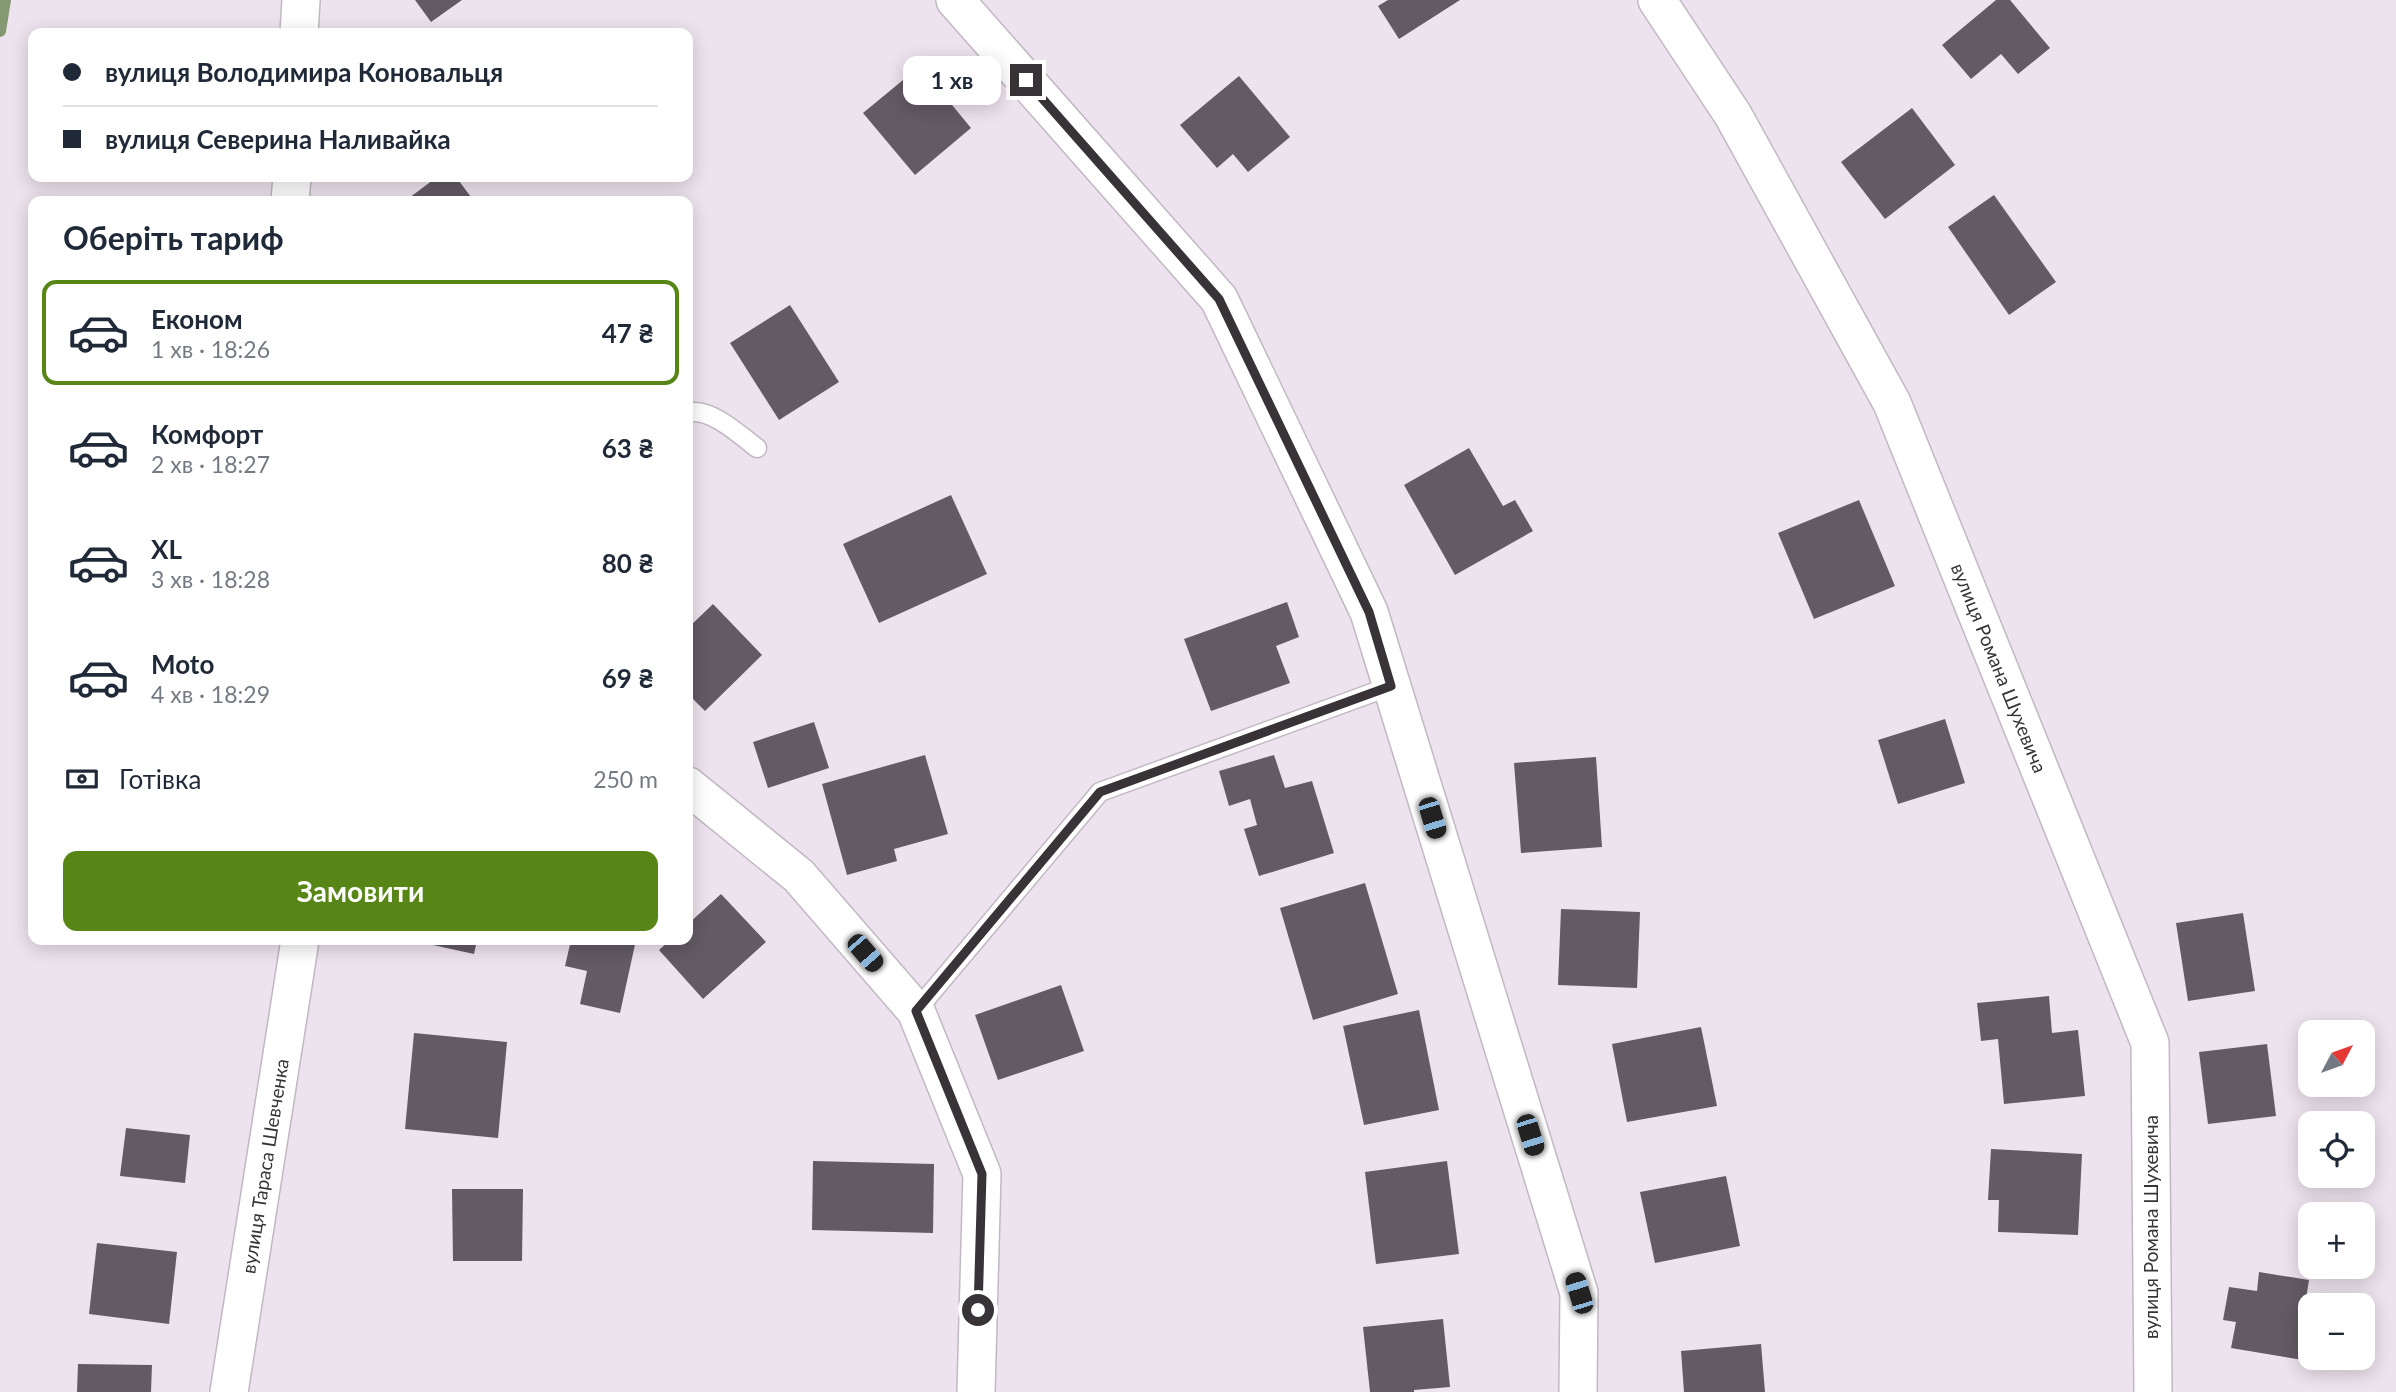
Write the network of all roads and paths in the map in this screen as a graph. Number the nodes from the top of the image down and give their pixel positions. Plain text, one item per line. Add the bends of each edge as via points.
1 (301, 0) edge
2 (955, 0) edge
3 (1657, 0) edge
4 (299, 28) edge
5 (693, 411) edge
6 (757, 448) dead end
7 (1391, 686) junction
8 (693, 790) edge
9 (299, 945) edge
10 (916, 1011) junction
11 (235, 1390) edge
12 (976, 1392) edge
13 (1578, 1392) edge
14 (2153, 1392) edge

1 - 4 street
2 - 7 street via 1219,299 1369,612
3 - 14 street, вулиця Романа Шухевича via 1733,115 1892,403 2150,1043
5 - 6 lane via 723,422
7 - 10 lane via 1100,792
7 - 13 street via 1579,1293
8 - 10 street via 799,876
9 - 11 street, вулиця Тараса Шевченка
10 - 12 street via 982,1174

